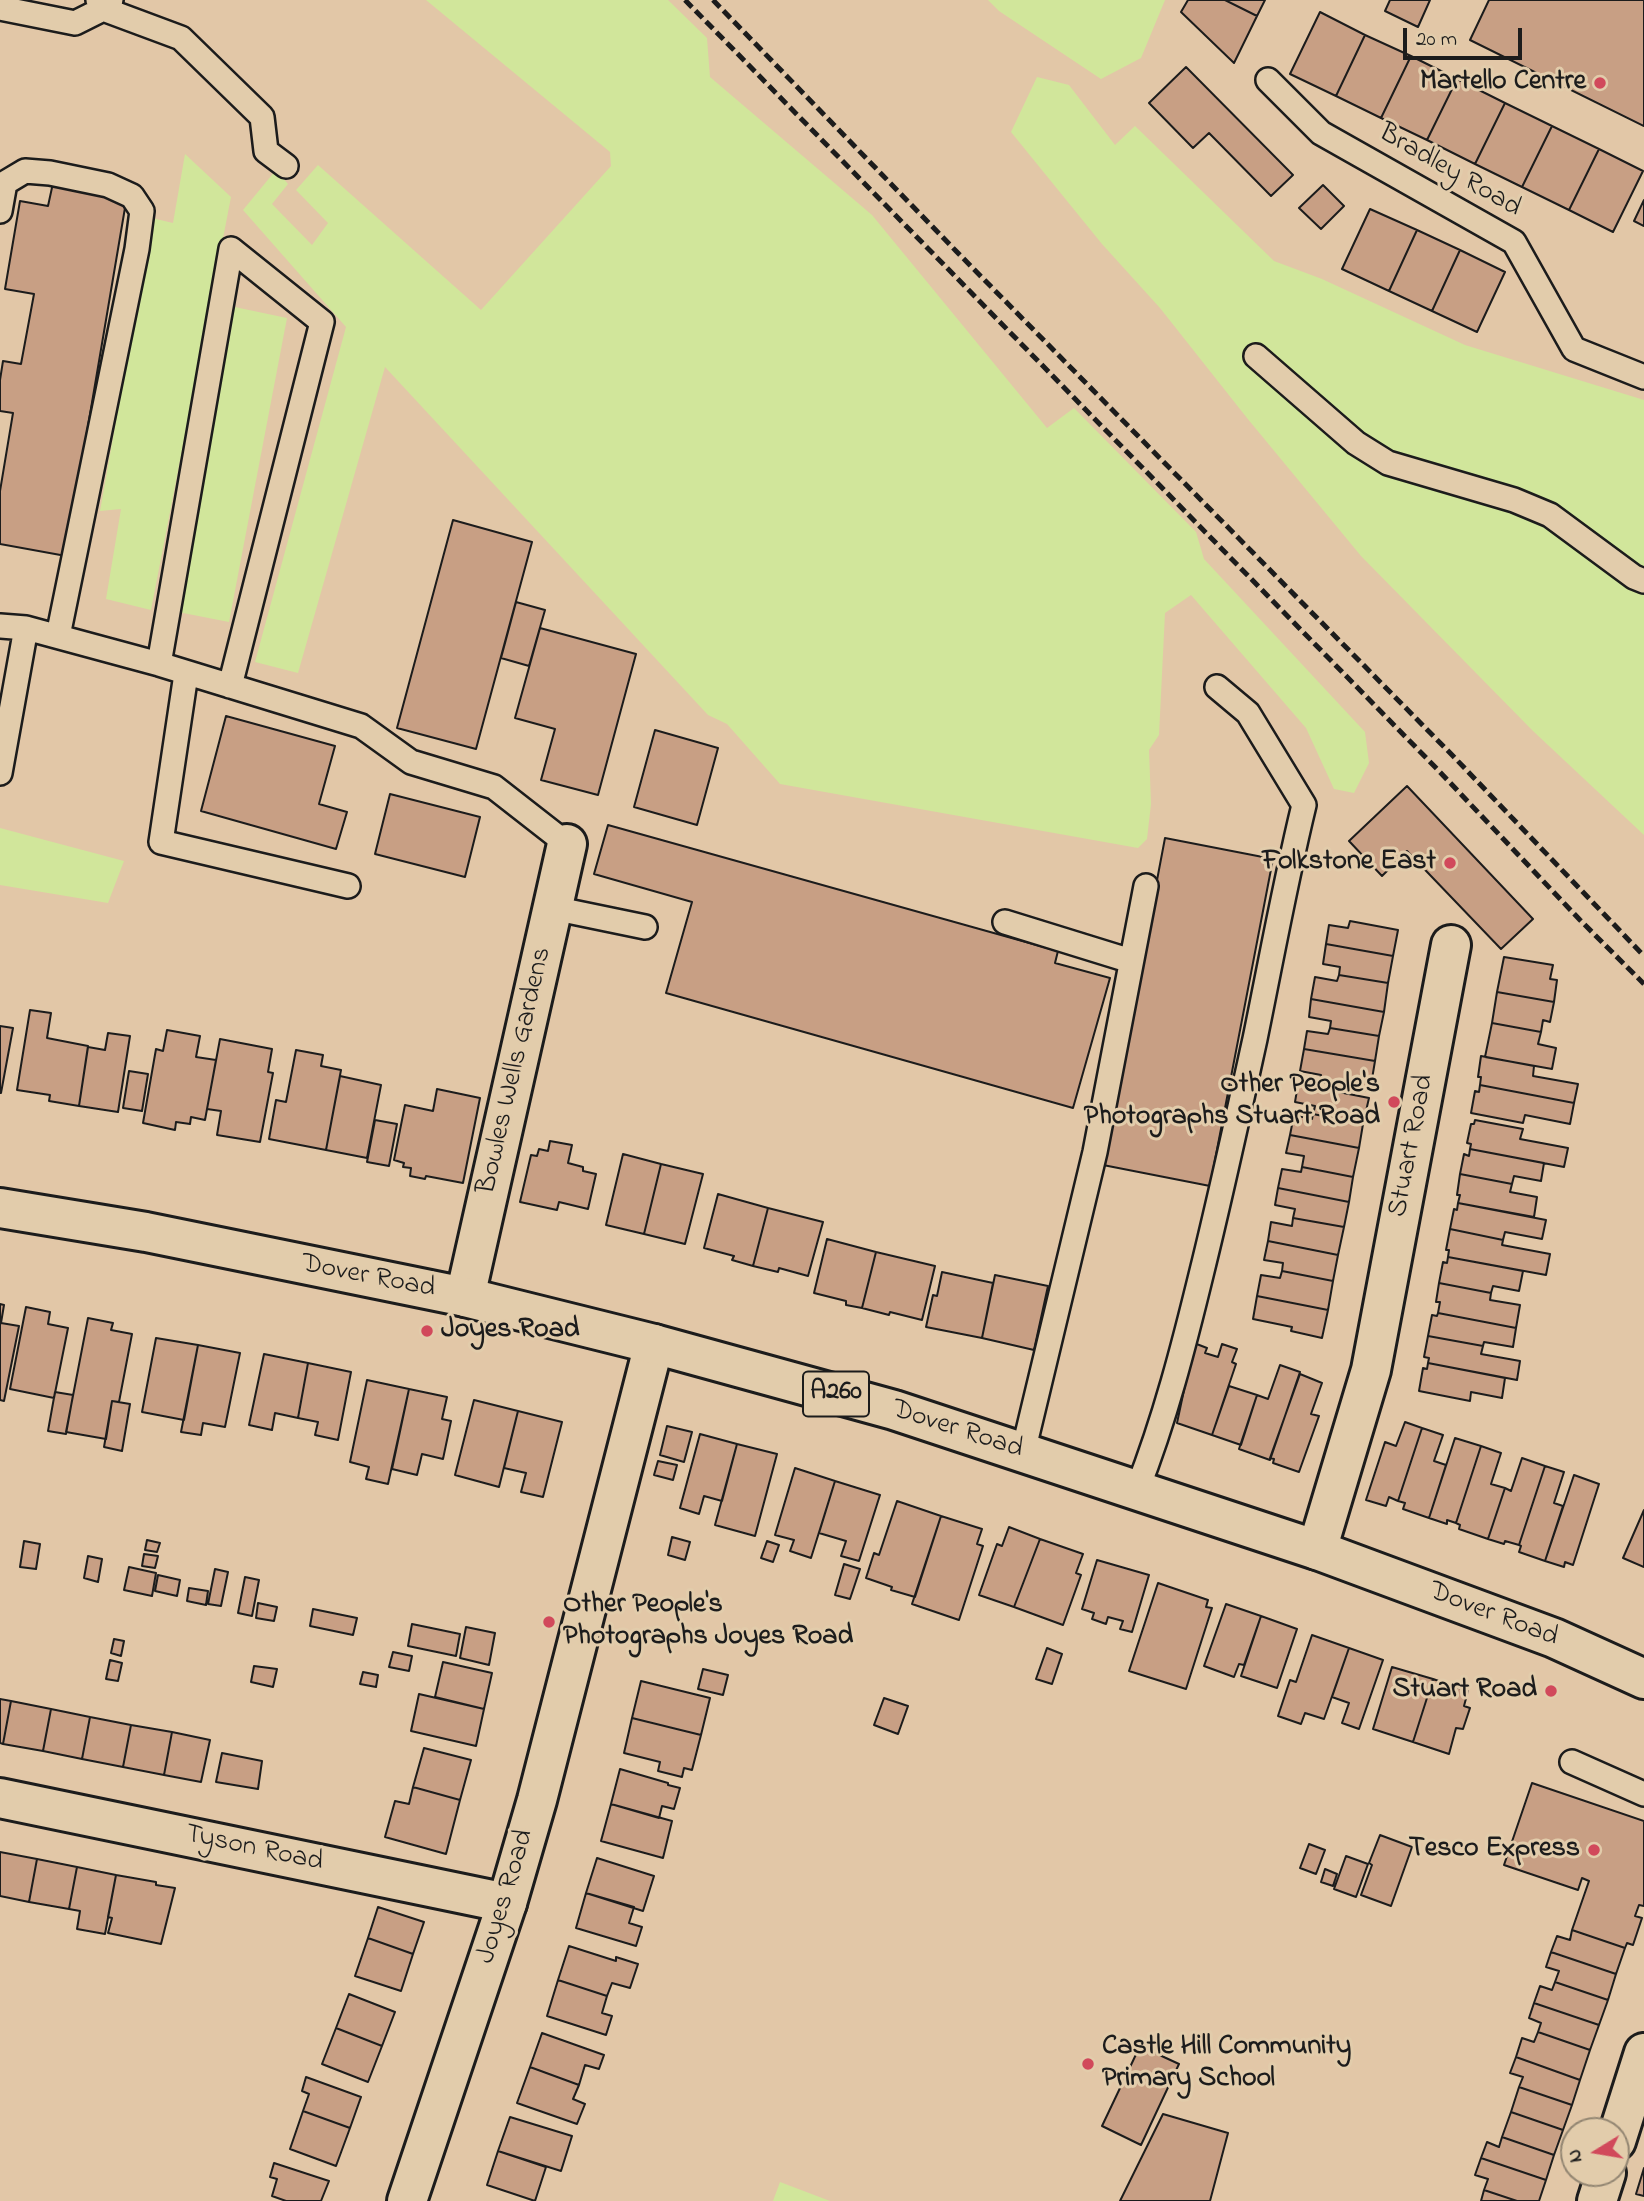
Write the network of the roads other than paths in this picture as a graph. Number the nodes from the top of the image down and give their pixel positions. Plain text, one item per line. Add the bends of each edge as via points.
1 (104, 3) edge
2 (0, 8) edge
3 (1268, 80) dead end
4 (286, 166) dead end
5 (0, 211) edge
6 (1256, 356) dead end
7 (1644, 377) edge
8 (1644, 581) edge
9 (0, 626) edge
10 (26, 628) junction
11 (58, 636) junction
12 (159, 664) junction
13 (186, 674) junction
14 (230, 686) junction
15 (1217, 687) dead end
16 (0, 774) edge
17 (567, 844) joint
18 (348, 886) dead end
19 (1146, 886) dead end
20 (553, 908) junction
21 (1005, 922) dead end
22 (645, 927) dead end
23 (1451, 944) dead end
24 (1131, 961) junction
25 (0, 1208) edge
26 (465, 1297) junction
27 (654, 1344) junction
28 (1024, 1452) junction
29 (1137, 1490) junction
30 (1317, 1550) junction
31 (1644, 1679) edge
32 (1572, 1762) dead end
33 (1644, 1794) edge
34 (0, 1798) edge
35 (507, 1903) junction
36 (1644, 2053) edge
37 (1624, 2117) edge
38 (407, 2201) edge

1 - 2 lane via 75,23
1 - 4 lane via 181,38 262,117 266,151
3 - 7 lane, Bradley Road via 1321,133 1514,242 1574,349
5 - 11 lane via 5,183 25,171 108,185 132,196 142,211
6 - 8 lane via 1356,443 1388,463 1550,515
9 - 10 lane
10 - 11 lane
10 - 16 lane
11 - 12 lane
12 - 13 lane
12 - 14 lane via 231,249 322,322
13 - 14 lane
13 - 18 lane via 160,842
14 - 17 lane via 361,726 411,762 494,787
15 - 29 lane via 1248,713 1304,805 1203,1269 1155,1443
17 - 20 street, Bowles Wells Gardens
19 - 24 lane
20 - 22 lane
20 - 26 street, Bowles Wells Gardens
21 - 24 lane
23 - 30 street, Stuart Road via 1371,1370
24 - 28 lane via 1095,1152
25 - 26 street, Dover Road / A260 via 146,1232
26 - 27 street, Dover Road / A260
27 - 28 street, Dover Road / A260 via 894,1410
27 - 35 street, Joyes Road
28 - 29 street, Dover Road / A260
29 - 30 street, Dover Road / A260
30 - 31 street, Dover Road / A260 via 1554,1638
32 - 33 lane
34 - 35 street, Tyson Road
35 - 38 street, Joyes Road
36 - 37 street

